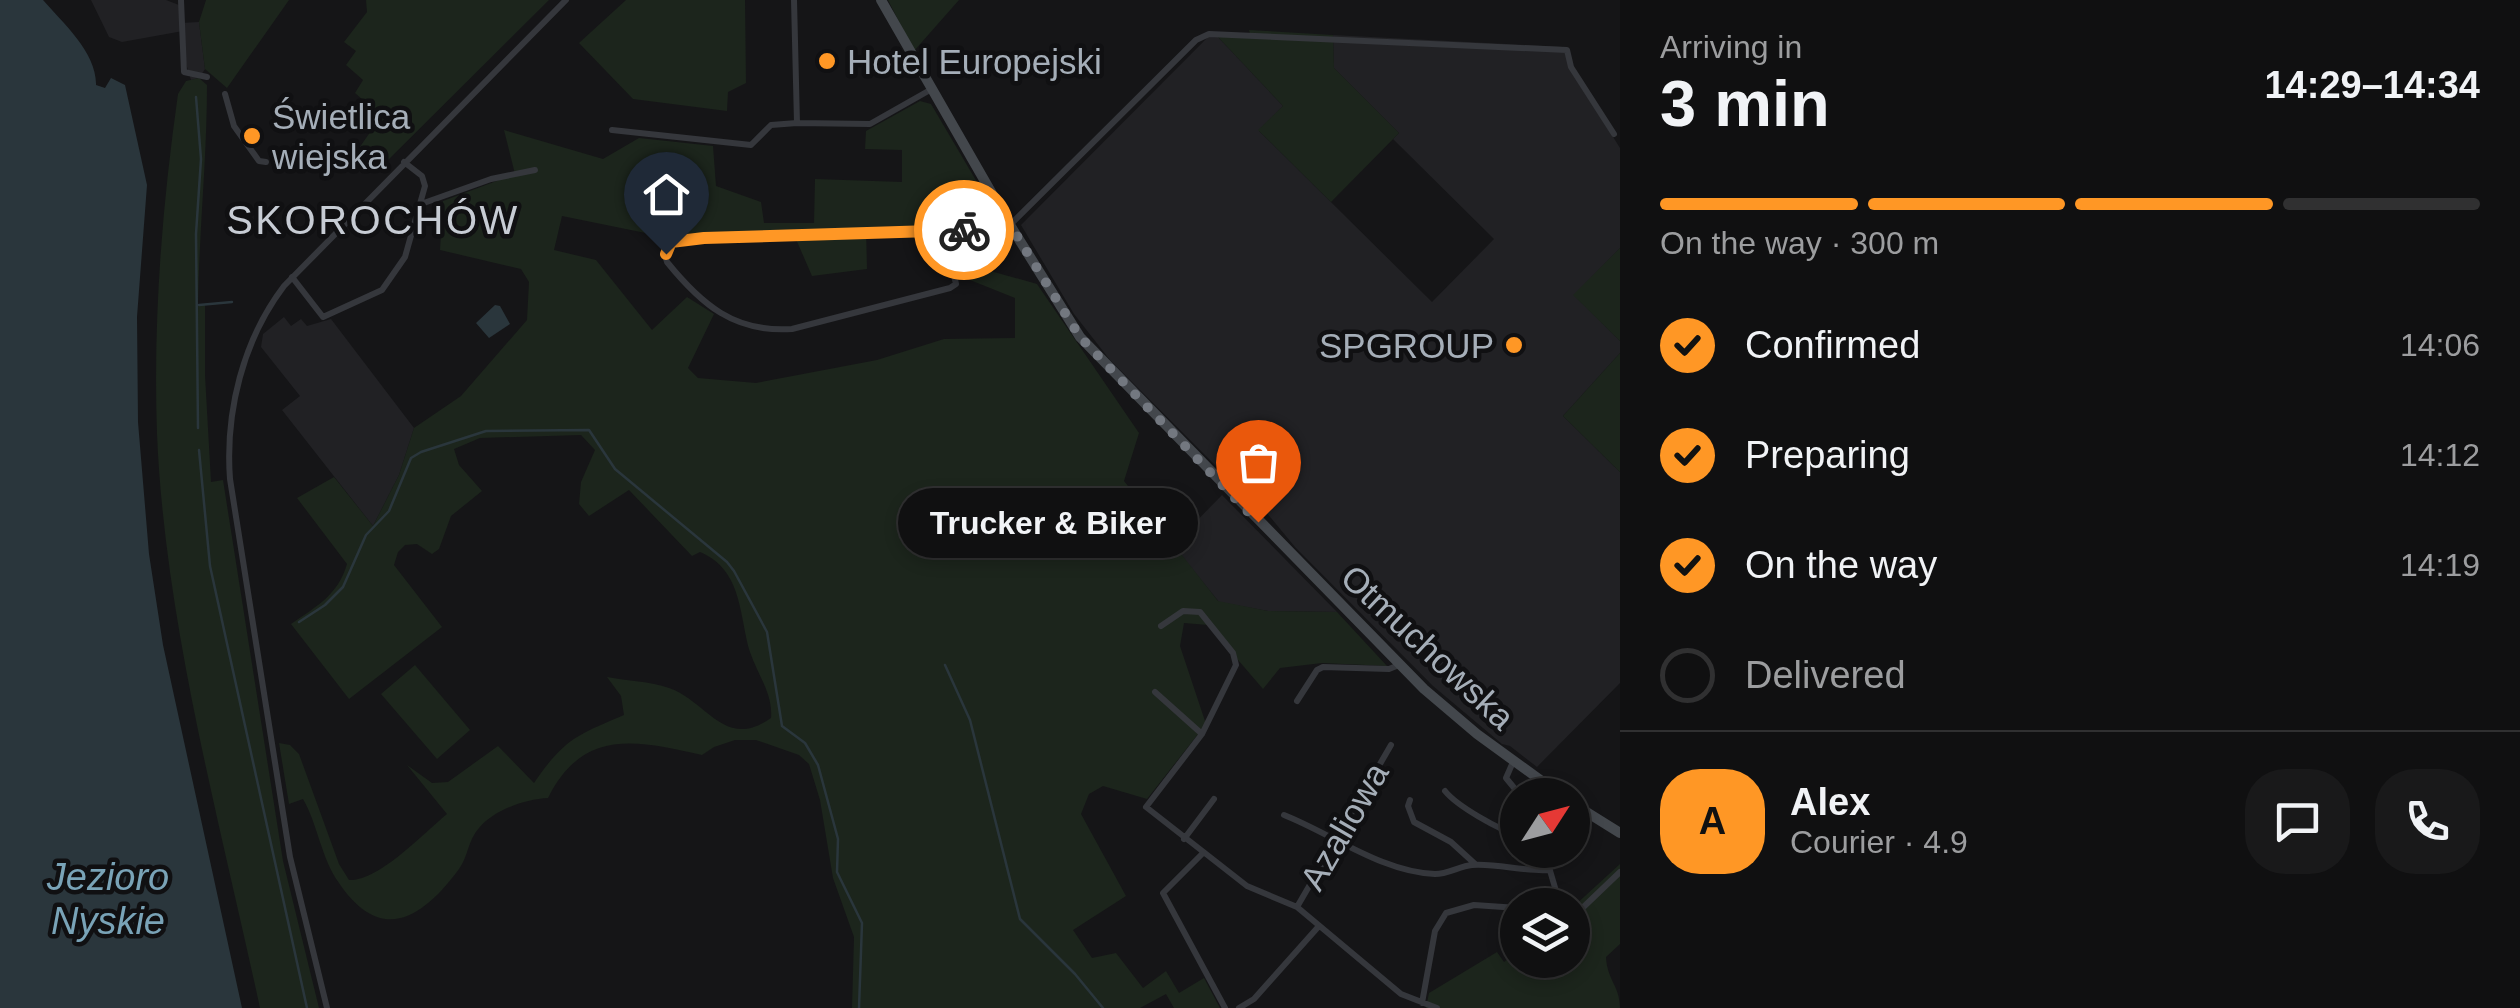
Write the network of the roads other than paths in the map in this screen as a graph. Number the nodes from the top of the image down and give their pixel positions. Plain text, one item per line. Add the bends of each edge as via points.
1 (181, 0) edge
2 (566, 0) edge
3 (794, 0) edge
4 (881, 0) edge
5 (206, 77) dead end
6 (930, 90) junction
7 (225, 94) dead end
8 (798, 122) junction
9 (612, 130) dead end
10 (1614, 134) dead end
11 (266, 162) dead end
12 (404, 162) junction
13 (535, 170) dead end
14 (421, 204) junction
15 (1002, 212) junction
16 (1010, 224) junction
17 (944, 232) junction
18 (292, 277) junction
19 (1162, 626) dead end
20 (1399, 666) junction
21 (1155, 692) dead end
22 (1297, 701) dead end
23 (1202, 734) junction
24 (1391, 745) dead end
25 (1513, 762) junction
26 (1506, 778) edge
27 (1536, 778) edge
28 (1446, 790) dead end
29 (1214, 799) dead end
30 (1410, 800) dead end
31 (1590, 814) edge
32 (1284, 815) dead end
33 (1500, 828) edge
34 (1620, 833) edge
35 (1184, 840) junction
36 (1338, 841) junction
37 (1202, 854) junction
38 (1475, 864) junction
39 (1549, 870) joint
40 (1620, 872) edge
41 (1553, 888) edge
42 (1590, 901) edge
43 (1297, 907) junction
44 (1500, 907) edge
45 (1320, 926) junction
46 (1408, 999) junction
47 (1422, 1003) junction
48 (326, 1008) edge
49 (1225, 1008) edge
50 (1239, 1008) edge
51 (1400, 1008) edge
52 (1438, 1008) edge

1 - 5 street via 184,72
2 - 12 street
3 - 8 street
4 - 6 main road, Otmuchowska
6 - 8 street via 870,124
6 - 15 main road, Otmuchowska
7 - 11 street via 239,134 258,161
8 - 9 street via 770,125 750,145
10 - 16 street via 1566,50 1208,34
12 - 14 street via 425,180
12 - 18 street
13 - 14 street
14 - 18 street via 406,257 382,290 323,316
15 - 16 main road, Otmuchowska
15 - 17 street via 972,230
16 - 20 main road, Otmuchowska via 1090,348
17 - 17 street via 704,238 671,242 666,262 704,304 751,326 792,329 956,284
18 - 48 street via 250,343 228,459 282,813
19 - 23 street via 1183,610 1200,612 1233,653 1234,675
20 - 22 street via 1323,666
20 - 25 main road, Otmuchowska
21 - 23 street
23 - 35 street via 1146,806
24 - 36 street, Azaliowa
25 - 26 street
25 - 27 main road, Otmuchowska
28 - 33 street
29 - 35 street
30 - 38 street via 1414,822
31 - 34 main road
32 - 36 street
35 - 37 street
36 - 38 street via 1436,874
36 - 43 street, Azaliowa
37 - 43 street via 1247,886
37 - 49 street via 1163,893
38 - 39 street
39 - 41 street
40 - 42 street
43 - 45 street
44 - 47 street via 1446,913
45 - 46 street
45 - 50 street
46 - 47 street
46 - 51 street
47 - 52 street

